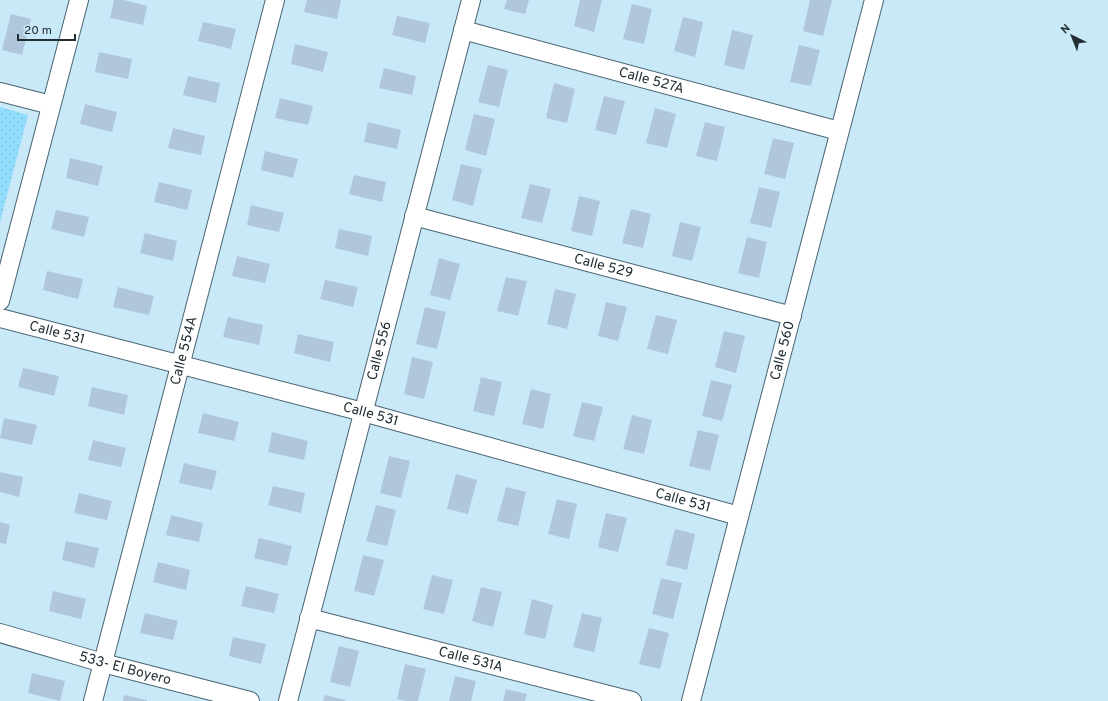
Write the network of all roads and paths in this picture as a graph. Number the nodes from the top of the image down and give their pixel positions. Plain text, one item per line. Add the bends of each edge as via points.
1 (79, 0) edge
2 (275, 0) edge
3 (471, 0) edge
4 (874, 0) edge
5 (463, 30) junction
6 (0, 92) edge
7 (51, 105) junction
8 (839, 131) junction
9 (414, 216) junction
10 (0, 301) edge
11 (792, 316) junction
12 (0, 318) edge
13 (180, 364) junction
14 (363, 412) junction
15 (740, 516) junction
16 (309, 618) junction
17 (0, 633) edge
18 (103, 663) junction
19 (93, 701) edge
20 (250, 701) edge
21 (288, 701) edge
22 (632, 701) edge
23 (691, 701) edge

1 - 7 street
2 - 13 street, Calle 554A
3 - 5 street, Calle 556
4 - 8 street, Calle 560
5 - 8 street, Calle 527A
5 - 9 street, Calle 556
6 - 7 street
7 - 10 street
8 - 11 street, Calle 560
9 - 11 street, Calle 529
9 - 14 street, Calle 556
11 - 15 street, Calle 560
12 - 13 street, Calle 531
13 - 14 street, Calle 531
13 - 18 street, Calle 554A
14 - 15 street, Calle 531
14 - 16 street, Calle 556
15 - 23 street, Calle 560
16 - 21 street, Calle 556
16 - 22 street, Calle 531A
17 - 18 street, 533- El Boyero
18 - 19 street, Calle 554A
18 - 20 street, 533- El Boyero

